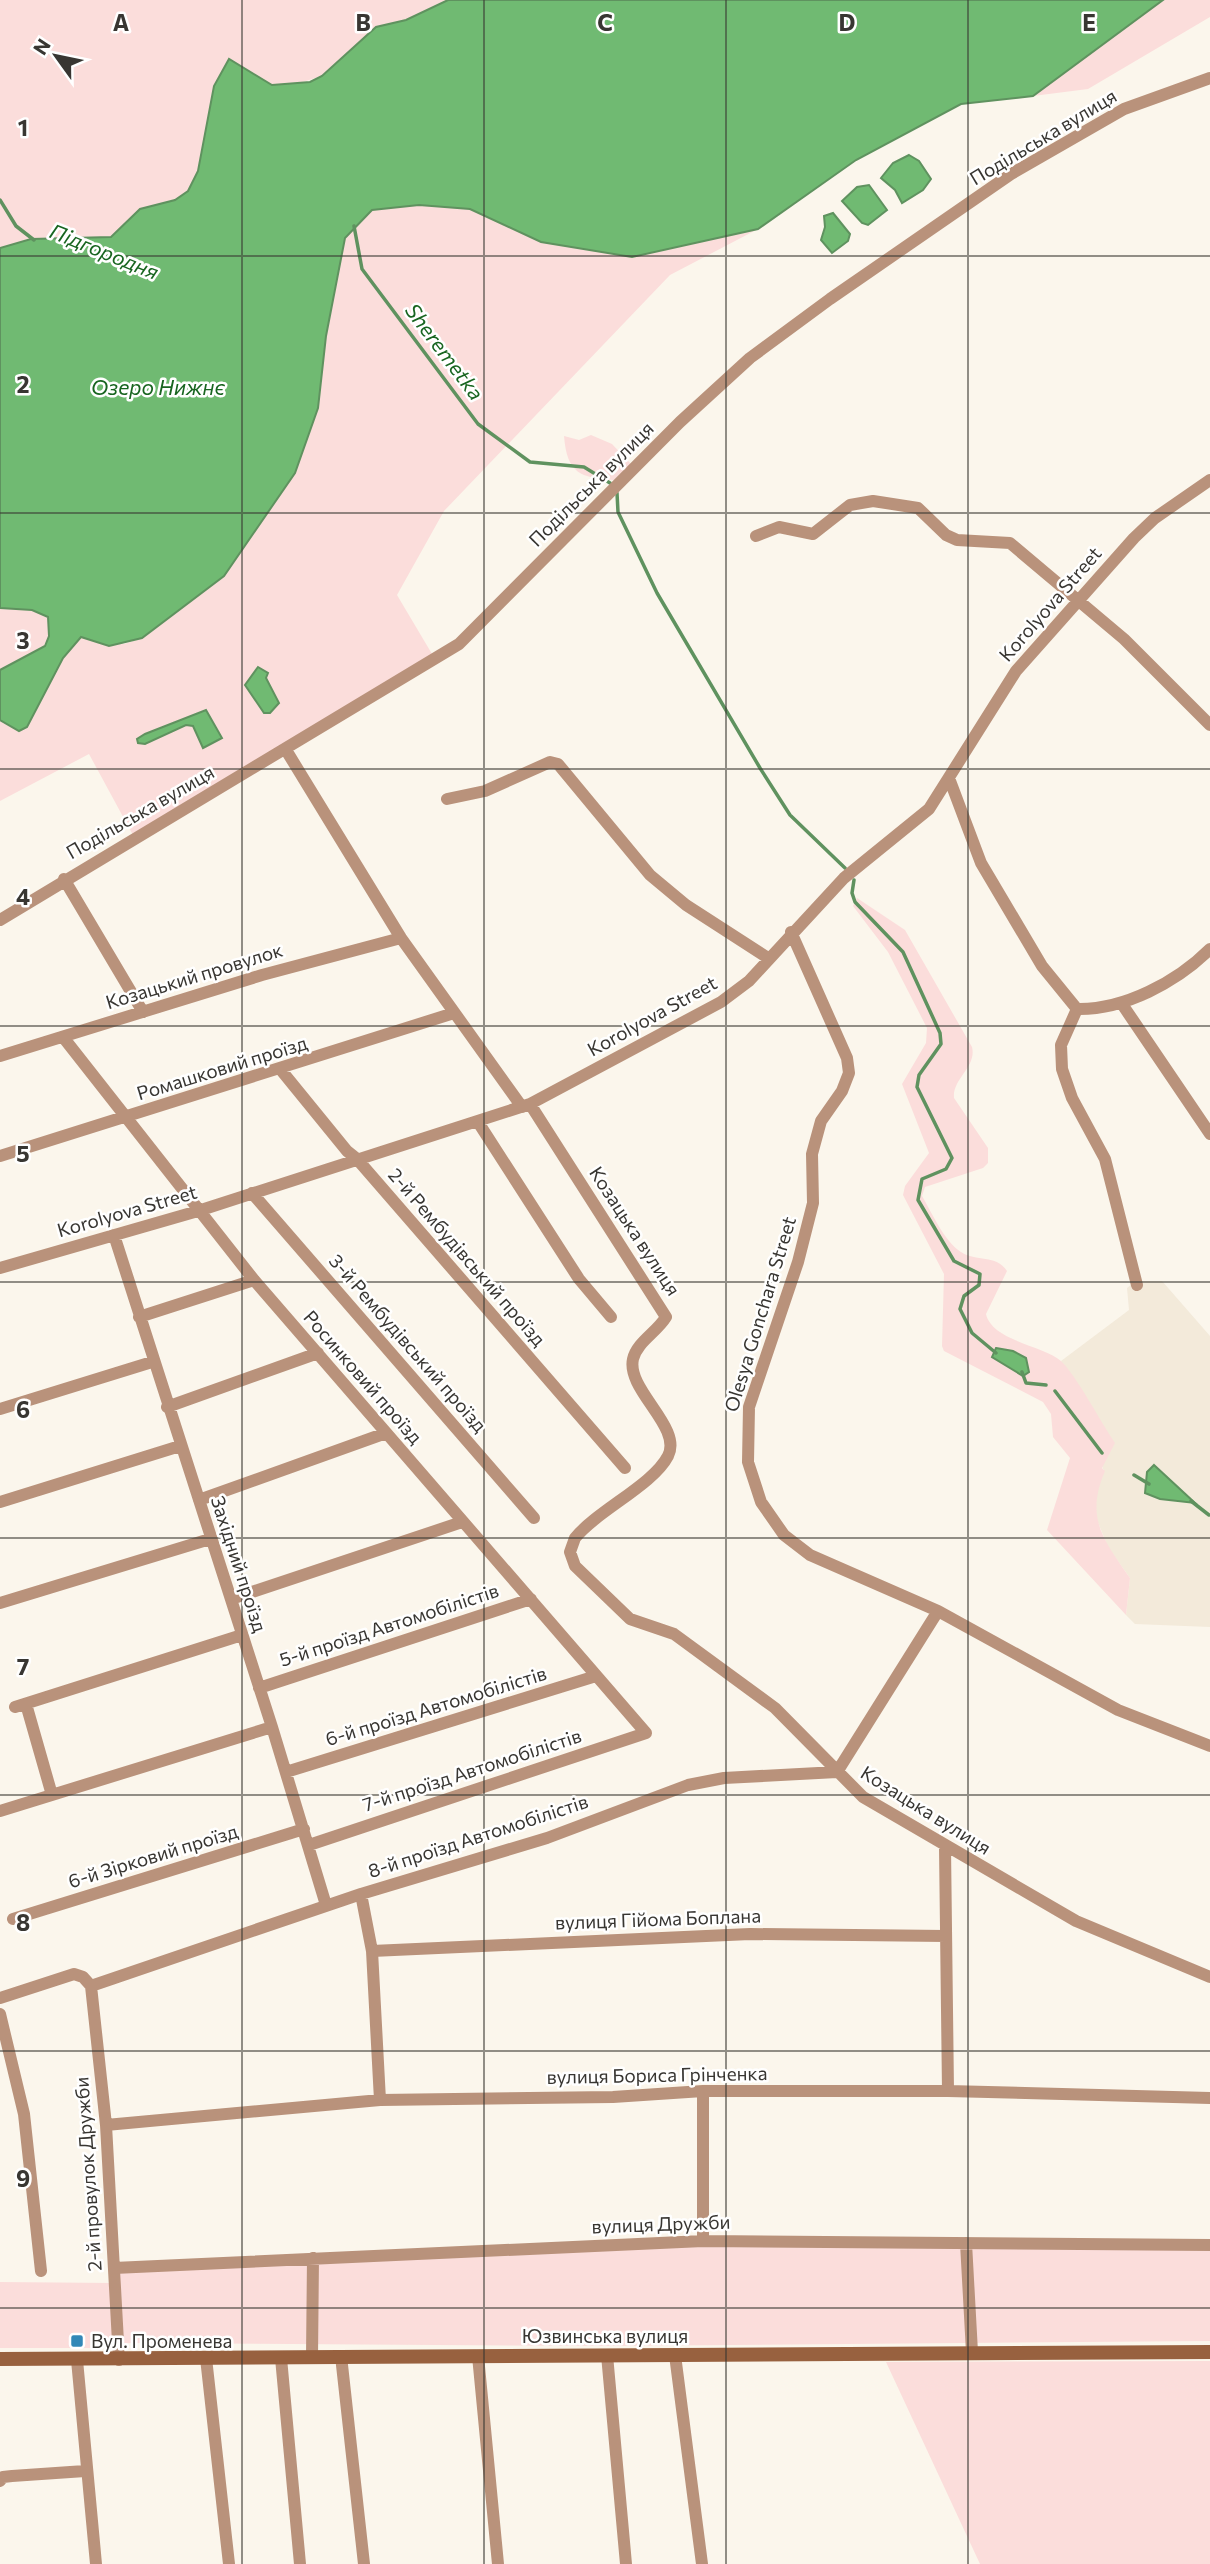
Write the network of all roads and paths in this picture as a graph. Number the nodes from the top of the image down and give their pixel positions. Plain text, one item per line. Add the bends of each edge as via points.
1 (1210, 78) edge
2 (1210, 480) edge
3 (756, 536) dead end
4 (1077, 599) junction
5 (1210, 725) edge
6 (286, 750) junction
7 (949, 778) junction
8 (447, 799) dead end
9 (64, 878) junction
10 (0, 920) edge
11 (790, 932) junction
12 (401, 938) junction
13 (1210, 949) edge
14 (768, 958) junction
15 (1122, 1004) junction
16 (1077, 1009) junction
17 (143, 1012) junction
18 (454, 1013) junction
19 (63, 1037) junction
20 (0, 1056) edge
21 (281, 1070) junction
22 (526, 1106) junction
23 (127, 1118) junction
24 (478, 1122) junction
25 (1210, 1134) edge
26 (0, 1156) edge
27 (357, 1159) junction
28 (252, 1193) junction
29 (198, 1211) junction
30 (114, 1235) junction
31 (0, 1268) edge
32 (254, 1280) junction
33 (1137, 1285) dead end
34 (139, 1317) junction
35 (611, 1317) dead end
36 (318, 1353) junction
37 (152, 1362) junction
38 (167, 1407) junction
39 (0, 1409) edge
40 (386, 1433) junction
41 (180, 1446) junction
42 (625, 1468) dead end
43 (198, 1500) junction
44 (0, 1502) edge
45 (534, 1518) dead end
46 (462, 1522) junction
47 (210, 1539) junction
48 (231, 1599) junction
49 (531, 1599) junction
50 (0, 1603) edge
51 (938, 1611) junction
52 (242, 1635) junction
53 (596, 1676) junction
54 (260, 1688) junction
55 (272, 1727) junction
56 (646, 1732) joint
57 (1210, 1746) edge
58 (286, 1772) junction
59 (836, 1772) junction
60 (52, 1796) junction
61 (0, 1811) edge
62 (304, 1829) junction
63 (309, 1845) junction
64 (945, 1847) junction
65 (361, 1894) junction
66 (326, 1905) junction
67 (13, 1919) dead end
68 (946, 1936) junction
69 (372, 1951) junction
70 (1210, 1977) edge
71 (91, 1986) junction
72 (0, 1997) edge
73 (0, 2014) edge
74 (703, 2091) junction
75 (948, 2091) junction
76 (1210, 2098) edge
77 (380, 2100) junction
78 (106, 2125) junction
79 (702, 2241) junction
80 (966, 2243) junction
81 (1210, 2245) edge
82 (313, 2258) junction
83 (114, 2268) junction
84 (41, 2271) dead end
85 (1210, 2352) edge
86 (972, 2353) junction
87 (607, 2355) junction
88 (675, 2355) junction
89 (341, 2356) junction
90 (478, 2356) junction
91 (312, 2357) junction
92 (206, 2358) junction
93 (281, 2358) junction
94 (0, 2359) edge
95 (77, 2360) junction
96 (119, 2360) junction
97 (85, 2471) junction
98 (0, 2481) edge
99 (96, 2564) edge
100 (229, 2564) edge
101 (300, 2564) edge
102 (364, 2564) edge
103 (498, 2564) edge
104 (626, 2564) edge
105 (702, 2564) edge

1 - 6 street, Подільська вулиця via 1124,109 1011,174 830,299 750,358 680,422 459,644
2 - 4 street, Korolyova Street via 1144,528
3 - 4 street via 779,527 813,534 855,503 904,504 926,512 951,538 1010,543
4 - 5 street
4 - 7 street, Korolyova Street via 1011,677
6 - 9 street, Подільська вулиця
6 - 12 street, Козацька вулиця
7 - 11 street, Korolyova Street via 916,822 844,878
7 - 16 street via 981,863 1042,966
8 - 14 street via 485,791 550,762 558,764 650,875 686,905
9 - 10 street, Подільська вулиця
9 - 17 street
11 - 14 street, Korolyova Street
11 - 51 street, Olesya Gonchara Street via 849,1073 821,1121 812,1154 813,1203 750,1406 746,1442 751,1477 766,1511 798,1548
12 - 17 street, Козацький провулок
12 - 18 street, Козацька вулиця
13 - 15 street via 1185,970
14 - 22 street, Korolyova Street via 749,981 704,1013
15 - 16 street
15 - 25 street
16 - 33 street via 1061,1045 1062,1069 1105,1160
17 - 19 street, Козацький провулок
18 - 21 street, Ромашковий проїзд
18 - 22 street, Козацька вулиця
19 - 20 street, Козацький провулок
19 - 23 street, Росинковий проїзд
21 - 23 street, Ромашковий проїзд
21 - 27 street, 2-й Рембудівський проїзд
22 - 24 street, Korolyova Street
22 - 59 street, Козацька вулиця via 666,1317 632,1360 634,1375 670,1440 670,1452 657,1470 580,1532 571,1548 572,1562 634,1623 674,1634 775,1708
23 - 26 street, Ромашковий проїзд
23 - 29 street, Росинковий проїзд
24 - 27 street, Korolyova Street
24 - 35 street via 579,1279
27 - 28 street, Korolyova Street
27 - 42 street, 2-й Рембудівський проїзд
28 - 29 street, Korolyova Street
28 - 45 street, 3-й Рембудівський проїзд
29 - 30 street, Korolyova Street
29 - 32 street, Росинковий проїзд
30 - 31 street, Korolyova Street
30 - 34 street, Західний проїзд
32 - 34 street
32 - 36 street, Росинковий проїзд
34 - 37 street, Західний проїзд
36 - 38 street
36 - 40 street, Росинковий проїзд
37 - 38 street, Західний проїзд
37 - 39 street
38 - 41 street, Західний проїзд
40 - 43 street
40 - 46 street, Росинковий проїзд
41 - 43 street, Західний проїзд
41 - 44 street
43 - 47 street, Західний проїзд
46 - 48 street
46 - 49 street, Росинковий проїзд
47 - 48 street, Західний проїзд
47 - 50 street
48 - 52 street, Західний проїзд
49 - 53 street, Росинковий проїзд
49 - 54 street, 5-й проїзд Автомобілістів
51 - 57 street, Olesya Gonchara Street via 1096,1699
51 - 59 street
52 - 54 street, Західний проїзд
52 - 60 street via 21,1705
53 - 56 street, Росинковий проїзд
53 - 58 street, 6-й проїзд Автомобілістів
54 - 55 street, Західний проїзд
55 - 58 street, Західний проїзд
55 - 60 street
56 - 63 street, 7-й проїзд Автомобілістів
58 - 62 street, Західний проїзд
59 - 64 street, Козацька вулиця via 863,1797
59 - 65 street, 8-й проїзд Автомобілістів via 724,1777 688,1785 547,1838
60 - 61 street
62 - 63 street, Західний проїзд
62 - 67 street, 6-й Зірковий проїзд
63 - 66 street, Західний проїзд
64 - 68 street
64 - 70 street, Козацька вулиця via 1084,1925
65 - 66 street, 8-й проїзд Автомобілістів
65 - 69 street
66 - 71 street, 8-й проїзд Автомобілістів
68 - 69 street, вулиця Гійома Боплана via 750,1934
68 - 75 street
69 - 77 street
71 - 72 street via 74,1974
71 - 78 street, 2-й провулок Дружби
73 - 84 street via 24,2114
74 - 75 street, вулиця Бориса Грінченка
74 - 77 street, вулиця Бориса Грінченка
74 - 79 street
75 - 76 street, вулиця Бориса Грінченка
77 - 78 street, вулиця Бориса Грінченка
78 - 83 street, 2-й провулок Дружби
79 - 80 street, вулиця Дружби
79 - 82 street, вулиця Дружби
80 - 81 street, вулиця Дружби
80 - 86 street
82 - 83 street, вулиця Дружби
82 - 91 street
83 - 96 street, 2-й провулок Дружби
85 - 86 main road, Юзвинська вулиця
86 - 88 main road, Юзвинська вулиця
87 - 88 main road, Юзвинська вулиця
87 - 90 main road, Юзвинська вулиця
87 - 104 street
88 - 105 street
89 - 90 main road, Юзвинська вулиця
89 - 91 main road, Юзвинська вулиця
89 - 102 street
90 - 103 street
91 - 93 main road, Юзвинська вулиця
92 - 93 main road, Юзвинська вулиця
92 - 96 main road, Юзвинська вулиця
92 - 100 street
93 - 101 street
94 - 95 main road, Юзвинська вулиця
95 - 96 main road, Юзвинська вулиця
95 - 97 street
97 - 98 street via 3,2477
97 - 99 street

